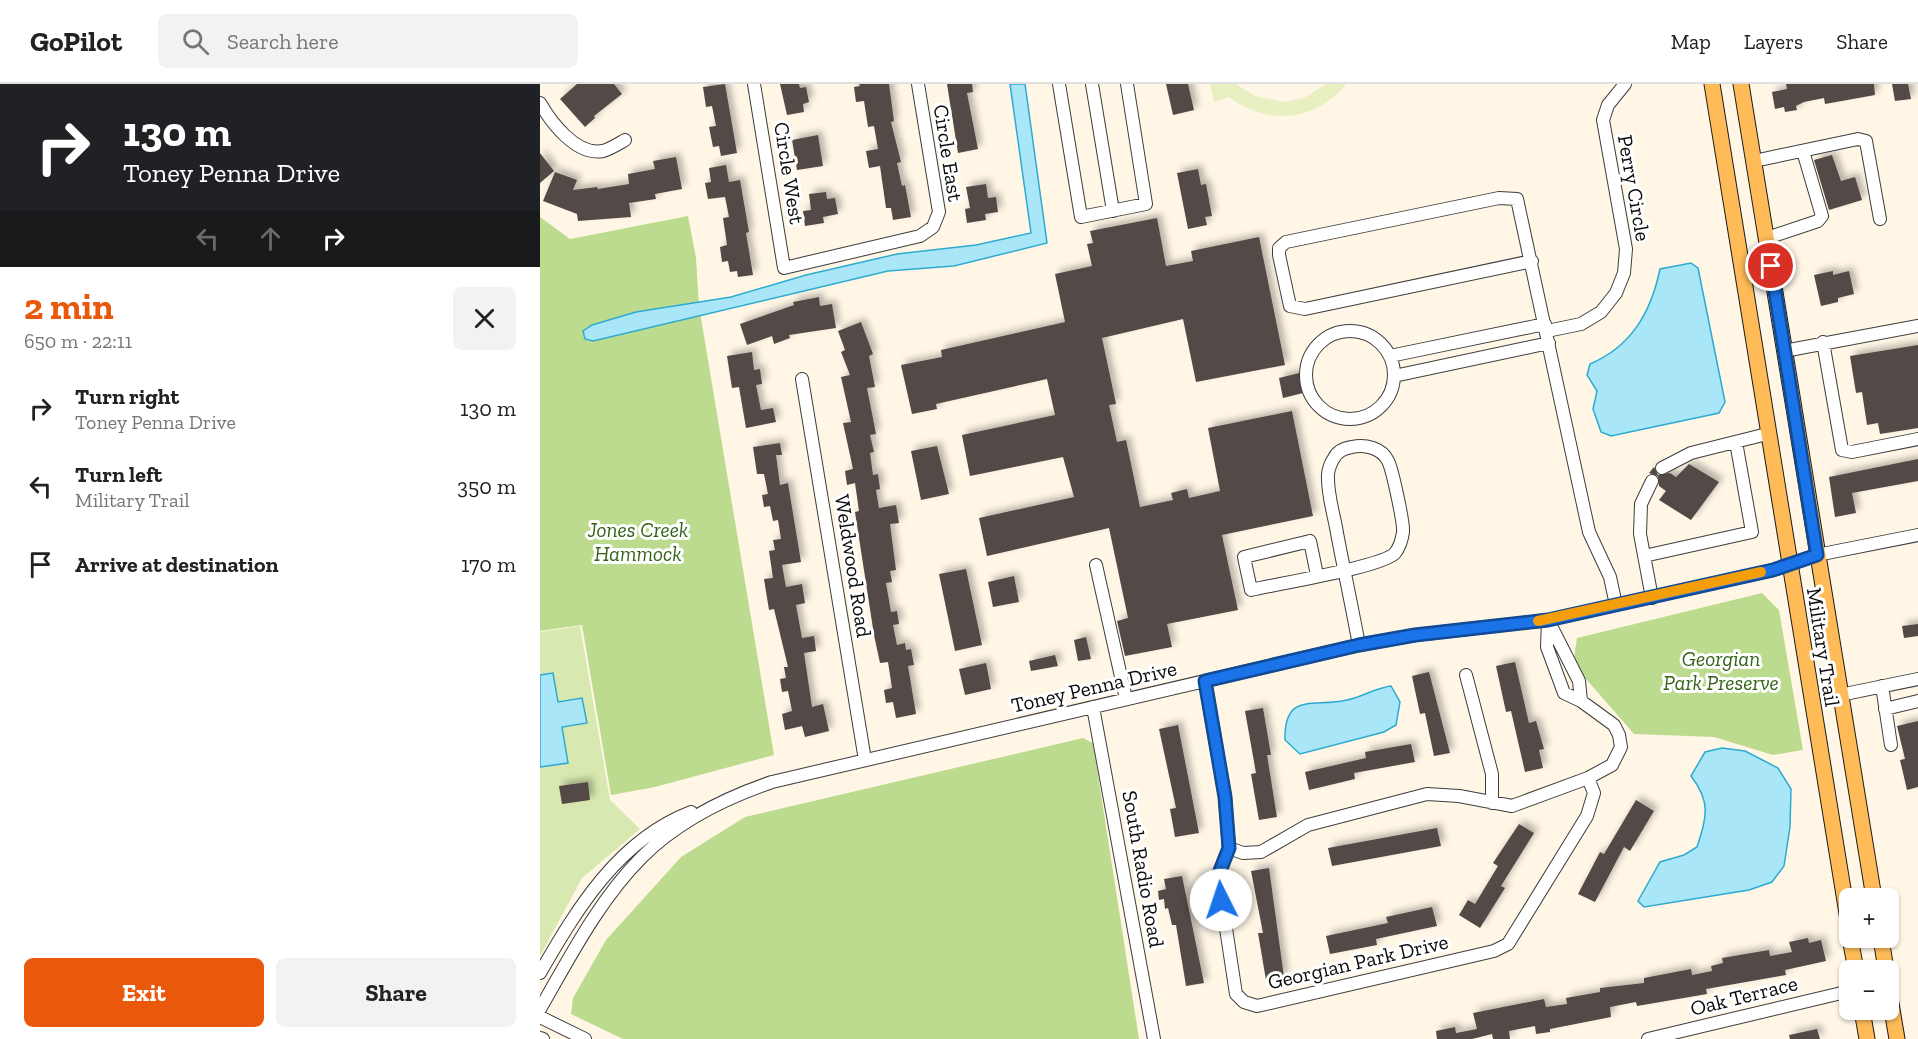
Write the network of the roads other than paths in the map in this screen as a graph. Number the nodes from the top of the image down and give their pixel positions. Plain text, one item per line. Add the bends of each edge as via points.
1 (754, 84) edge
2 (918, 84) edge
3 (1059, 84) edge
4 (1092, 84) edge
5 (1127, 84) edge
6 (1625, 84) edge
7 (1712, 84) edge
8 (1741, 84) edge
9 (540, 103) edge
10 (625, 140) dead end
11 (1803, 151) junction
12 (1754, 161) junction
13 (1113, 211) junction
14 (1880, 219) dead end
15 (933, 227) joint
16 (1767, 238) junction
17 (1532, 261) junction
18 (1918, 326) edge
19 (1547, 333) junction
20 (1823, 342) junction
21 (1784, 351) junction
22 (1390, 356) junction
23 (1394, 376) junction
24 (802, 379) dead end
25 (1767, 434) junction
26 (1918, 439) edge
27 (1736, 442) junction
28 (1662, 468) dead end
29 (1652, 481) dead end
30 (1918, 536) edge
31 (1817, 555) junction
32 (1644, 556) junction
33 (1096, 565) dead end
34 (1788, 566) junction
35 (1345, 571) junction
36 (1317, 575) junction
37 (1652, 598) junction
38 (1616, 605) junction
39 (1548, 620) junction
40 (1359, 645) junction
41 (1466, 675) dead end
42 (1918, 679) edge
43 (1205, 681) junction
44 (1882, 687) junction
45 (1840, 695) junction
46 (1126, 699) junction
47 (1918, 701) edge
48 (1093, 707) junction
49 (1885, 709) junction
50 (1891, 745) dead end
51 (865, 760) junction
52 (1588, 778) junction
53 (1492, 803) junction
54 (706, 809) junction
55 (1229, 848) junction
56 (1843, 888) edge
57 (1872, 888) edge
58 (540, 973) edge
59 (1839, 994) edge
60 (540, 1009) edge
61 (540, 1017) edge
62 (1864, 1020) edge
63 (1894, 1020) edge
64 (585, 1039) edge
65 (1154, 1039) edge
66 (1648, 1039) edge
67 (1867, 1039) edge
68 (1897, 1039) edge

1 - 15 street, Circle West via 784,267 920,236
2 - 15 street, Circle East via 939,212
3 - 13 street via 1081,217
4 - 13 street
5 - 13 street via 1146,204
6 - 19 street, Perry Circle via 1608,105 1603,120 1626,249 1624,273 1616,293 1601,312 1581,324
7 - 25 main road, Military Trail
8 - 12 main road, Military Trail
9 - 10 street via 565,135 582,146 601,151
11 - 12 street
11 - 14 street via 1858,139 1866,141
11 - 16 street via 1822,216 1818,221
12 - 16 main road, Military Trail
16 - 21 main road, Military Trail
17 - 17 street via 1305,309 1290,306 1279,248 1286,242 1511,197 1517,199
17 - 19 street
18 - 20 street
19 - 22 street, Perry Circle
19 - 23 street, Perry Circle
19 - 38 street via 1589,532 1610,577
20 - 21 street
20 - 26 street via 1842,450 1852,452
21 - 31 main road, Military Trail
22 - 23 street
22 - 23 street via 1367,334 1340,332 1314,348 1305,379 1311,397 1327,413 1358,418 1370,414 1386,400
24 - 51 street, Weldwood Road
25 - 27 street
25 - 34 main road, Military Trail
27 - 28 street via 1691,453
27 - 32 street via 1752,532
29 - 32 street via 1641,504
30 - 31 street, Toney Penna Drive
31 - 34 street, Toney Penna Drive
31 - 45 main road, Military Trail
32 - 37 street
33 - 46 street
34 - 37 street, Toney Penna Drive
34 - 56 main road, Military Trail
35 - 35 street via 1375,564 1394,555 1401,545 1403,529 1388,459 1361,445 1342,449 1333,458 1328,473
35 - 36 street
35 - 40 street
36 - 36 street via 1310,541 1244,556 1251,590
37 - 38 street, Toney Penna Drive
38 - 39 street, Toney Penna Drive
39 - 40 street, Toney Penna Drive
39 - 52 street via 1580,681 1581,701 1614,725 1621,747 1612,765
40 - 43 street, Toney Penna Drive
41 - 53 street via 1492,774
42 - 44 street
43 - 46 street, Toney Penna Drive
43 - 55 street, Georgian Park Drive via 1225,797
44 - 45 street
44 - 49 street
45 - 57 main road, Military Trail
46 - 48 street, Toney Penna Drive
47 - 49 street
48 - 51 street, Toney Penna Drive
48 - 65 street, South Radio Road
49 - 50 street
51 - 54 street, Toney Penna Drive via 772,782
52 - 53 street via 1512,806
52 - 55 street, Georgian Park Drive via 1594,793 1587,816 1508,944 1494,951 1257,1006 1236,994 1218,876
53 - 55 street via 1427,794 1308,825 1262,852 1243,853
54 - 58 street, Toney Penna Drive via 688,813 614,864 591,891
54 - 60 street, Toney Penna Drive via 636,863 584,933
59 - 66 street, Oak Terrace
61 - 64 street
62 - 67 main road
63 - 68 main road

